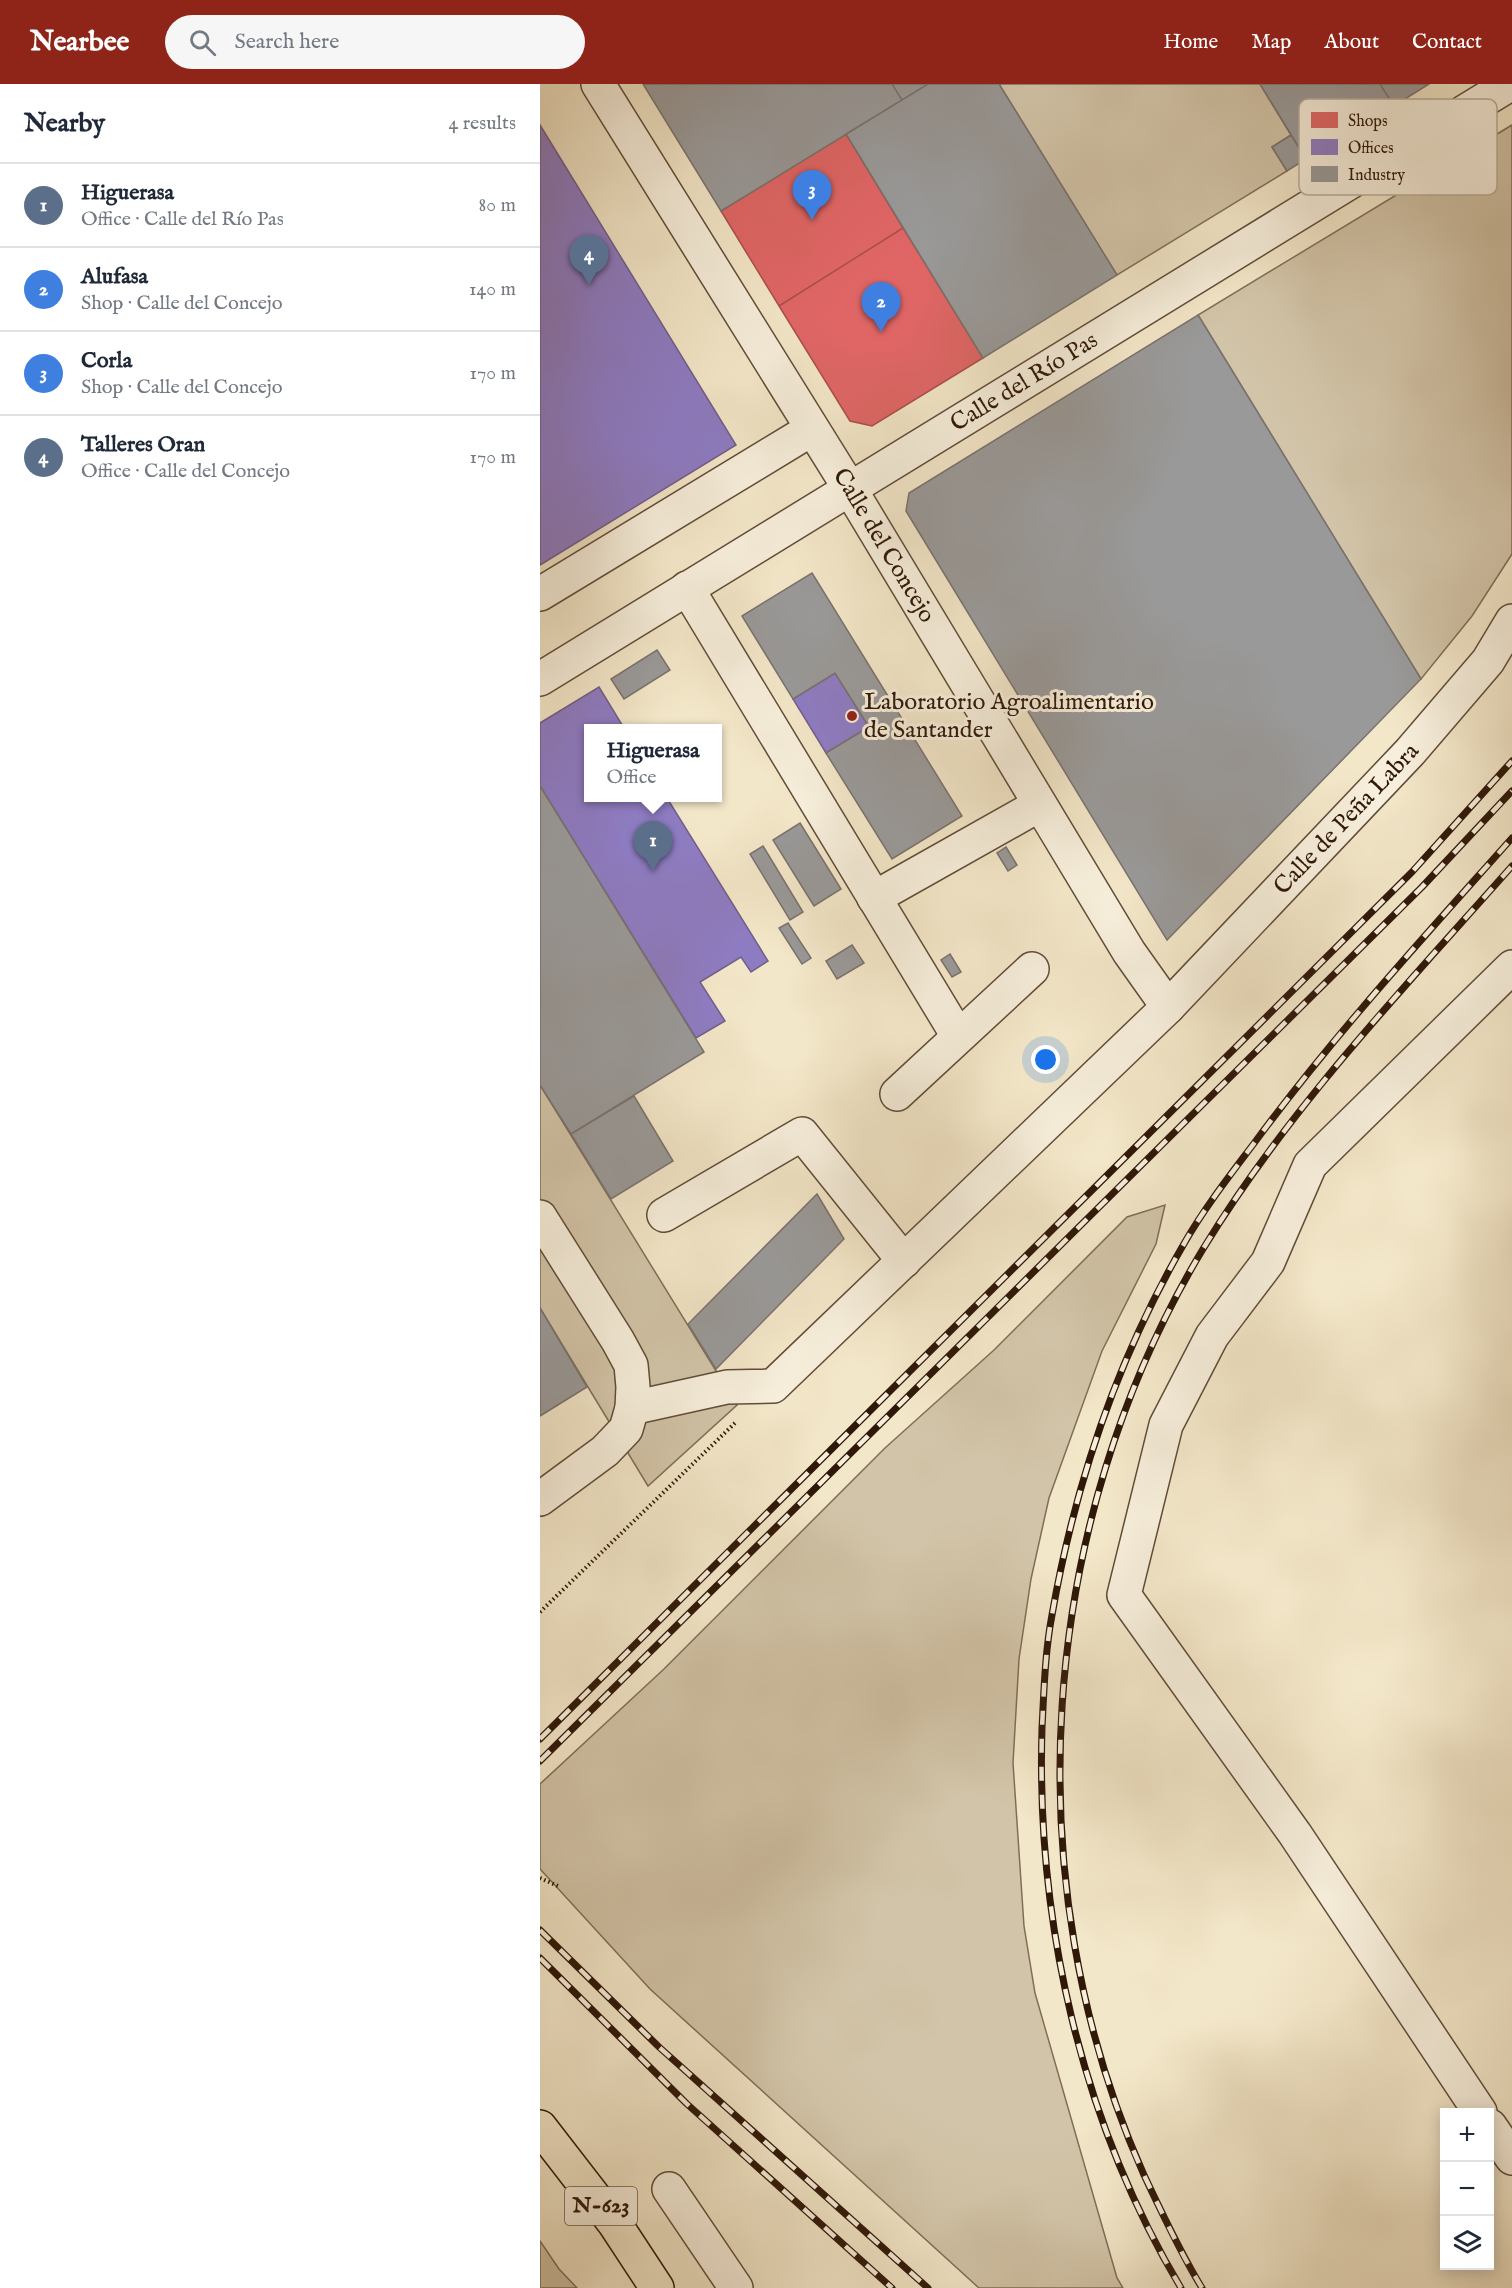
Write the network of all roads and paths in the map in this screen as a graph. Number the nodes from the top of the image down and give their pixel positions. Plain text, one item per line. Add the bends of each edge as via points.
1 (598, 84) edge
2 (1510, 84) edge
3 (1486, 99) edge
4 (1329, 195) edge
5 (812, 429) junction
6 (850, 489) junction
7 (687, 588) junction
8 (540, 594) edge
9 (1512, 621) edge
10 (540, 679) edge
11 (1039, 805) junction
12 (874, 898) junction
13 (1512, 967) edge
14 (1032, 969) dead end
15 (1168, 1007) junction
16 (958, 1036) junction
17 (897, 1094) dead end
18 (664, 1215) dead end
19 (540, 1217) edge
20 (904, 1261) junction
21 (773, 1386) junction
22 (632, 1408) junction
23 (540, 1499) edge
24 (540, 1612) edge
25 (540, 1878) edge
26 (558, 1886) dead end
27 (1477, 2108) edge
28 (540, 2127) edge
29 (1494, 2132) edge
30 (1512, 2158) edge
31 (669, 2189) dead end
32 (657, 2288) edge
33 (736, 2288) edge

1 - 5 street, Calle del Concejo
2 - 3 street, Calle del Río Pas
4 - 6 street, Calle del Río Pas
5 - 6 street, Calle del Concejo
5 - 8 street
6 - 7 street, Calle del Río Pas
6 - 11 street, Calle del Concejo
7 - 10 street, Calle del Río Pas
7 - 12 street
9 - 15 street, Calle de Peña Labra via 1488,661 1410,752
11 - 12 street
11 - 15 street, Calle del Concejo via 1129,952
12 - 16 street
13 - 27 street via 1310,1165 1268,1262 1212,1336 1166,1425 1124,1595 1296,1834
14 - 16 street
15 - 20 street, Calle de Peña Labra
16 - 17 street
18 - 20 street via 802,1134
19 - 22 street via 631,1365
20 - 21 street, Calle de Peña Labra
21 - 22 street via 727,1388
21 - 24 path
22 - 23 street via 626,1429 605,1451
25 - 26 path
28 - 32 highway, N-623 via 615,2224
29 - 30 street
31 - 33 street

